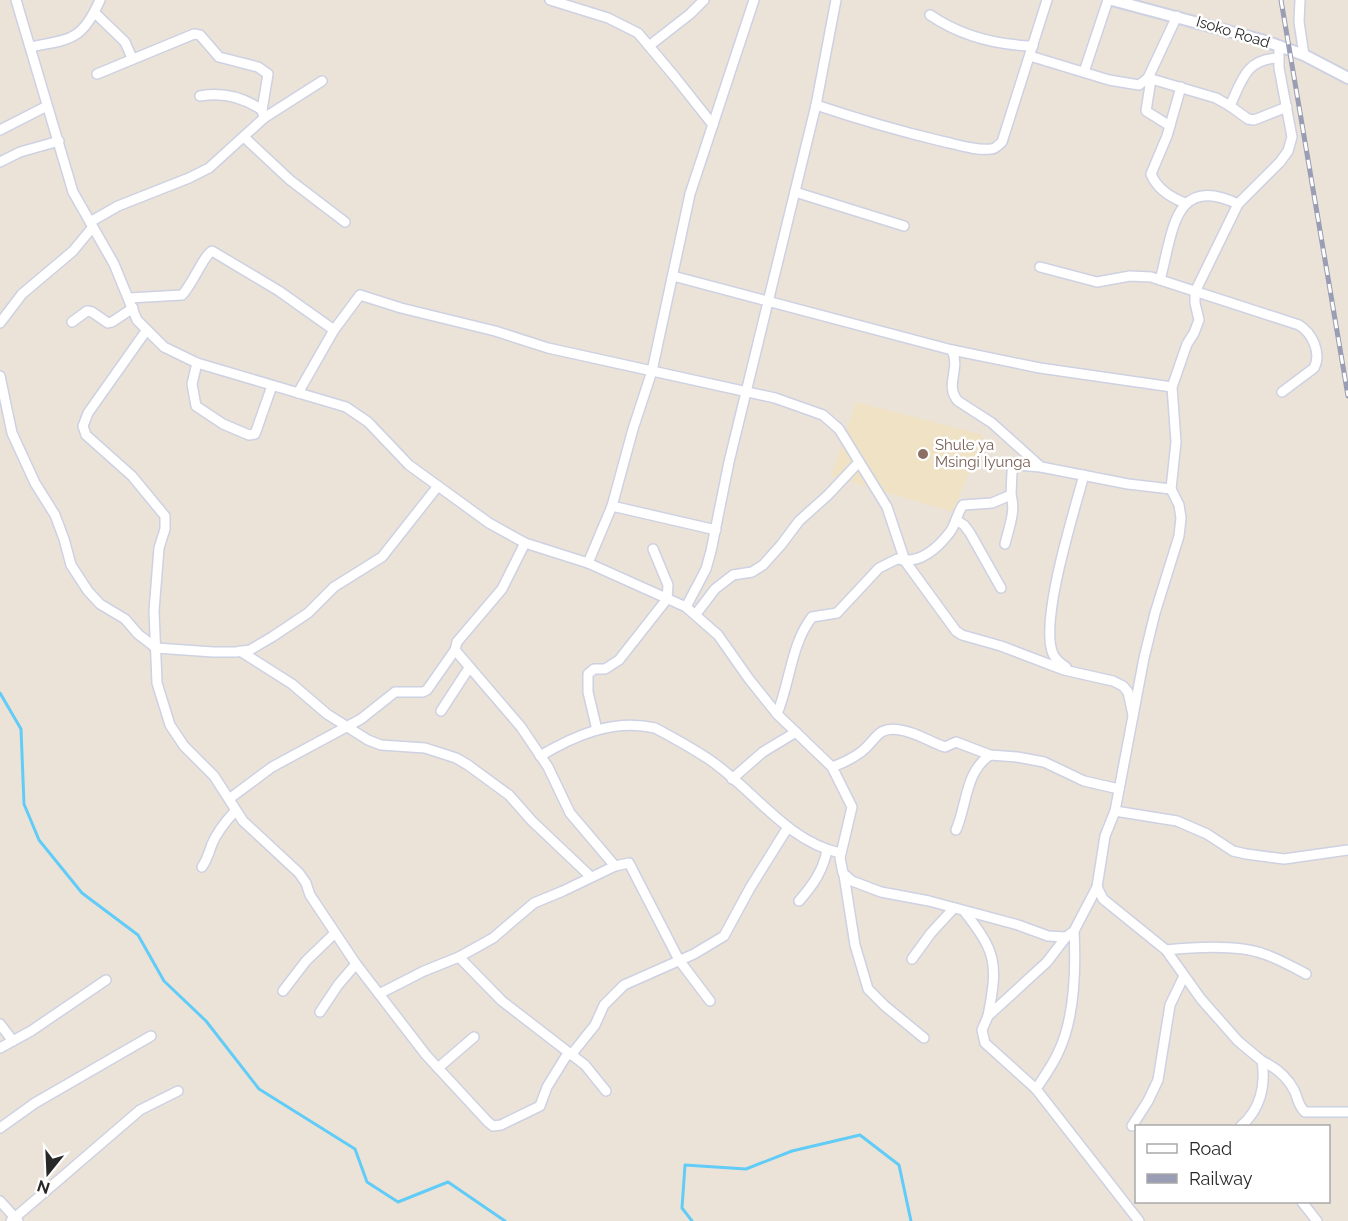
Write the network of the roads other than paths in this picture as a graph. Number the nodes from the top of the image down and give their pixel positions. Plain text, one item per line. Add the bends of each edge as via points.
1 (16, 0) edge
2 (100, 0) edge
3 (550, 0) edge
4 (704, 0) edge
5 (754, 0) edge
6 (836, 0) edge
7 (1047, 0) edge
8 (1108, 0) edge
9 (1112, 0) edge
10 (1300, 0) edge
11 (95, 14) junction
12 (930, 15) dead end
13 (1177, 16) junction
14 (649, 46) junction
15 (1033, 46) junction
16 (1279, 46) junction
17 (30, 47) junction
18 (1304, 55) junction
19 (1030, 56) junction
20 (132, 58) junction
21 (1278, 58) junction
22 (1084, 72) junction
23 (97, 74) dead end
24 (1348, 78) edge
25 (1150, 79) junction
26 (322, 81) dead end
27 (1181, 87) junction
28 (200, 96) dead end
29 (816, 105) junction
30 (47, 106) junction
31 (1230, 106) junction
32 (1287, 107) junction
33 (263, 114) junction
34 (713, 125) junction
35 (1170, 126) junction
36 (0, 130) edge
37 (244, 137) junction
38 (59, 141) junction
39 (0, 162) edge
40 (795, 192) junction
41 (1185, 203) junction
42 (1238, 204) junction
43 (345, 222) dead end
44 (91, 225) junction
45 (904, 226) dead end
46 (1040, 267) dead end
47 (673, 276) junction
48 (1160, 280) junction
49 (1195, 292) junction
50 (129, 298) junction
51 (768, 301) junction
52 (133, 309) junction
53 (72, 322) dead end
54 (0, 323) edge
55 (334, 330) junction
56 (146, 331) junction
57 (952, 350) junction
58 (197, 363) junction
59 (652, 370) junction
60 (0, 376) edge
61 (273, 386) junction
62 (1172, 387) junction
63 (746, 392) junction
64 (1281, 392) dead end
65 (298, 393) junction
66 (859, 462) junction
67 (1041, 466) junction
68 (1084, 475) junction
69 (438, 486) junction
70 (1171, 489) junction
71 (1011, 495) junction
72 (612, 506) junction
73 (956, 520) junction
74 (716, 530) junction
75 (525, 543) junction
76 (1005, 544) dead end
77 (654, 549) dead end
78 (905, 561) junction
79 (588, 563) junction
80 (1001, 588) dead end
81 (667, 599) junction
82 (686, 607) junction
83 (696, 614) junction
84 (156, 648) junction
85 (455, 650) junction
86 (240, 651) junction
87 (469, 668) junction
88 (1074, 671) junction
89 (441, 711) dead end
90 (777, 714) junction
91 (1133, 715) junction
92 (348, 726) junction
93 (597, 730) junction
94 (796, 732) junction
95 (990, 755) junction
96 (540, 756) junction
97 (832, 767) junction
98 (732, 779) junction
99 (1119, 789) junction
100 (229, 799) junction
101 (236, 811) junction
102 (1115, 811) junction
103 (788, 827) junction
104 (956, 830) dead end
105 (827, 850) junction
106 (1348, 850) edge
107 (840, 853) junction
108 (615, 866) junction
109 (202, 867) dead end
110 (843, 873) junction
111 (591, 877) junction
112 (1097, 887) junction
113 (799, 901) dead end
114 (954, 908) junction
115 (964, 910) junction
116 (335, 933) junction
117 (1070, 934) junction
118 (1166, 950) junction
119 (459, 957) junction
120 (912, 959) dead end
121 (679, 960) junction
122 (356, 964) junction
123 (1306, 974) dead end
124 (1184, 976) junction
125 (106, 980) dead end
126 (283, 991) dead end
127 (380, 994) junction
128 (710, 1001) dead end
129 (320, 1012) dead end
130 (988, 1016) junction
131 (0, 1024) edge
132 (151, 1036) dead end
133 (474, 1037) dead end
134 (924, 1038) dead end
135 (13, 1041) junction
136 (0, 1048) edge
137 (570, 1054) junction
138 (1262, 1061) junction
139 (438, 1068) junction
140 (1036, 1089) junction
141 (178, 1091) dead end
142 (606, 1091) dead end
143 (1348, 1112) edge
144 (1242, 1125) edge
145 (1132, 1126) dead end
146 (0, 1128) edge
147 (0, 1201) edge
148 (1303, 1203) edge
149 (14, 1220) edge
150 (1139, 1221) edge
151 (1317, 1221) edge

1 - 17 street
2 - 11 street
3 - 14 street via 626,26
4 - 14 street
5 - 34 street
6 - 29 street
7 - 15 street
8 - 22 street
9 - 13 street, Isoko Road
10 - 18 street
11 - 17 street via 79,34
11 - 20 street via 125,42
12 - 15 street via 963,34 986,41
13 - 16 street, Isoko Road
13 - 25 street
14 - 34 street
15 - 19 street
16 - 18 street, Isoko Road
16 - 21 street
17 - 30 street
18 - 24 street, Isoko Road
19 - 22 street
19 - 29 street via 1002,142 992,149 879,126
20 - 23 street
20 - 33 street via 200,35 219,57 258,67 268,74
21 - 31 street via 1260,60 1251,68
21 - 32 street
22 - 25 street via 1139,85
25 - 27 street
25 - 35 street via 1146,111
26 - 33 street
27 - 31 street
27 - 35 street
28 - 33 street via 224,94
29 - 40 street
30 - 36 street
30 - 38 street
31 - 32 street via 1254,120
32 - 42 street via 1292,137 1288,152
33 - 37 street
34 - 47 street via 688,202
35 - 41 street via 1150,174 1163,190
37 - 43 street via 290,180
37 - 44 street via 209,168 118,206
38 - 39 street
38 - 44 street via 73,192
40 - 45 street
40 - 51 street
41 - 42 street via 1210,194
41 - 48 street
42 - 49 street
44 - 50 street
44 - 54 street via 73,251 22,294
46 - 48 street via 1097,282 1130,276
47 - 51 street
47 - 59 street
48 - 49 street
49 - 62 street via 1199,320
49 - 64 street via 1308,330 1312,336 1314,368
50 - 52 street
50 - 55 street via 182,295 213,251
51 - 57 street
51 - 63 street
52 - 53 street via 108,323 87,311
52 - 56 street
55 - 59 street via 358,295 362,295 548,348
55 - 65 street
56 - 58 street via 164,347
56 - 84 street via 88,413 83,426 86,435 132,476 165,516 154,611
57 - 62 street via 1040,368
57 - 67 street via 957,364 952,385 954,397 992,423
58 - 61 street
58 - 61 street via 192,384 196,406 249,435 255,434
59 - 63 street
59 - 72 street
60 - 84 street via 12,433 55,515 71,565 100,604 125,619
61 - 65 street
62 - 70 street via 1176,442
63 - 66 street via 823,415 838,429
63 - 74 street
65 - 69 street via 336,402 357,414
66 - 78 street via 887,507
66 - 83 street via 799,521 767,560 752,572 733,575 715,589
67 - 68 street
67 - 71 street via 1016,465
68 - 70 street
68 - 88 street via 1050,621 1054,656
69 - 75 street
69 - 86 street via 377,561 334,586 290,627 250,650
70 - 91 street via 1179,505 1179,536 1155,613
71 - 73 street via 992,503 963,506
71 - 76 street via 1012,518
72 - 74 street
72 - 79 street
73 - 78 street via 951,531 929,553
73 - 80 street via 970,533
74 - 82 street via 705,569
75 - 79 street
75 - 85 street via 502,589 457,642
77 - 81 street via 668,585
78 - 88 street via 962,635
78 - 90 street via 897,559 879,568 837,613 812,617 797,646
79 - 81 street
81 - 82 street
81 - 93 street via 619,660 588,674
82 - 83 street
83 - 90 street via 718,635
84 - 86 street
84 - 100 street via 157,683 170,725
85 - 87 street
85 - 92 street via 427,690 395,693
86 - 92 street
87 - 89 street
87 - 96 street via 512,715
88 - 91 street via 1123,686
90 - 94 street
91 - 99 street
92 - 100 street via 291,756
92 - 111 street via 381,744 425,748 468,765 509,795
93 - 96 street via 568,739
93 - 98 street via 621,726 655,728 707,758
94 - 97 street
94 - 98 street via 763,752
95 - 97 street via 961,743 945,747 912,733 888,729 876,734 852,759
95 - 99 street via 1044,762 1084,781
95 - 104 street via 979,762 969,782
96 - 108 street via 570,813
97 - 107 street via 852,807
98 - 103 street
99 - 102 street
100 - 101 street
101 - 109 street via 212,843
101 - 116 street via 256,835 299,873
102 - 106 street via 1177,821 1246,854 1284,859
102 - 112 street via 1105,836
103 - 105 street
103 - 121 street via 724,936
105 - 107 street
105 - 113 street via 818,877
107 - 110 street
108 - 111 street
108 - 121 street via 628,863
110 - 114 street via 867,887
110 - 134 street via 865,982 874,996
111 - 119 street via 534,903 499,934
112 - 117 street
112 - 118 street via 1103,899
114 - 115 street
114 - 120 street
115 - 117 street via 1048,936
115 - 130 street via 985,938 990,952 994,984
116 - 122 street
116 - 126 street
117 - 130 street via 1047,962
117 - 140 street via 1075,971 1063,1041
118 - 123 street via 1253,950
118 - 124 street
119 - 127 street
119 - 137 street via 502,1001
121 - 128 street
121 - 137 street via 616,992
122 - 127 street
122 - 129 street
124 - 138 street via 1238,1041
124 - 145 street via 1170,1005 1158,1080
125 - 135 street
127 - 139 street
130 - 140 street via 982,1030 986,1043
131 - 135 street
132 - 146 street
133 - 139 street
135 - 136 street
137 - 139 street via 547,1087 540,1106 497,1126 488,1122
137 - 142 street via 585,1065
138 - 143 street via 1288,1082 1305,1112
138 - 144 street via 1258,1104
140 - 150 street
141 - 149 street via 140,1110
147 - 149 street
148 - 151 street

